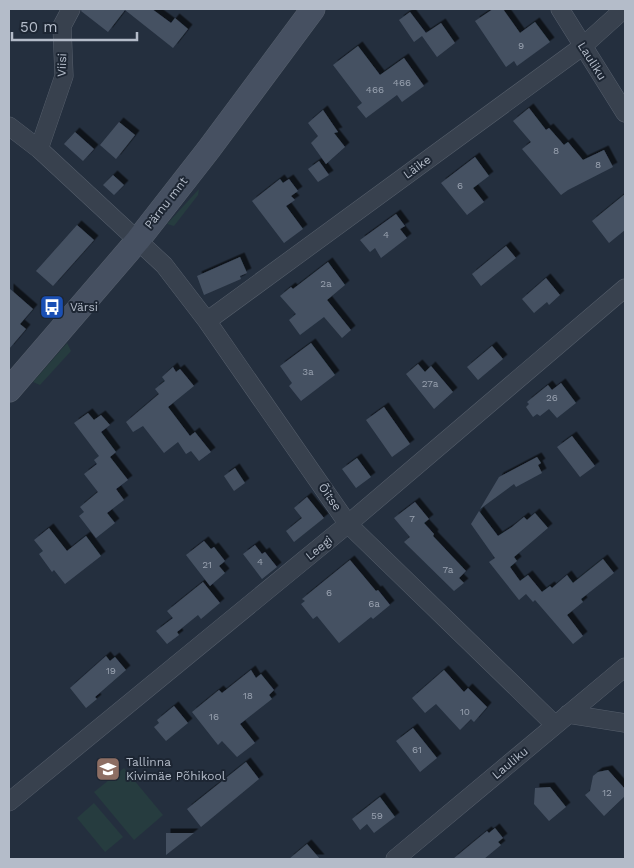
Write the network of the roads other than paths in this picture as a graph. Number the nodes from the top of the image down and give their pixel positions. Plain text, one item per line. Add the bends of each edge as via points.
1 (71, 9) edge
2 (313, 9) edge
3 (560, 9) edge
4 (624, 9) edge
5 (583, 46) junction
6 (625, 113) edge
7 (9, 126) edge
8 (39, 149) junction
9 (138, 240) junction
10 (625, 288) edge
11 (207, 321) junction
12 (9, 390) edge
13 (348, 524) junction
14 (625, 668) edge
15 (568, 714) junction
16 (625, 723) edge
17 (555, 725) junction
18 (9, 802) edge
19 (395, 859) edge

1 - 8 street, Viisi via 62,26 64,76
2 - 9 main road, Pärnu mnt
3 - 5 street, Lauliku
4 - 5 street, Läike
5 - 6 street, Lauliku
5 - 11 street, Läike
7 - 8 street
8 - 9 street
9 - 11 street, Õitse via 164,265
9 - 12 main road, Pärnu mnt
10 - 13 street, Leegi
11 - 13 street, Õitse
13 - 17 street, Õitse
13 - 18 street, Leegi
14 - 15 street, Lauliku
15 - 16 street
15 - 17 street, Lauliku
17 - 19 street, Lauliku

